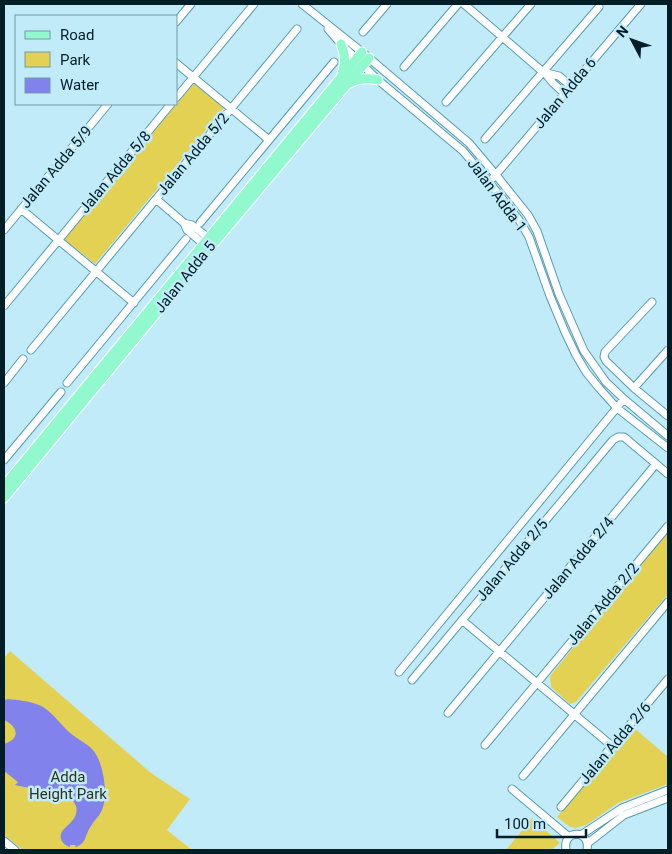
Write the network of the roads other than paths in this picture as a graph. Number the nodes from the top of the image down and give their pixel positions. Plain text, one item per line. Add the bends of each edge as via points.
1 (191, 4) edge
2 (254, 4) edge
3 (302, 4) edge
4 (387, 4) edge
5 (458, 4) edge
6 (464, 4) edge
7 (530, 4) edge
8 (641, 4) edge
9 (599, 7) dead end
10 (318, 18) junction
11 (178, 20) edge
12 (297, 29) dead end
13 (363, 32) dead end
14 (502, 37) junction
15 (341, 44) junction
16 (362, 58) junction
17 (334, 62) dead end
18 (178, 65) edge
19 (404, 67) dead end
20 (544, 72) junction
21 (341, 76) junction
22 (193, 77) junction
23 (378, 80) junction
24 (347, 85) junction
25 (571, 86) junction
26 (565, 94) junction
27 (178, 96) edge
28 (446, 102) dead end
29 (107, 105) edge
30 (171, 105) edge
31 (231, 109) junction
32 (269, 140) junction
33 (485, 140) dead end
34 (496, 175) junction
35 (489, 182) junction
36 (156, 200) junction
37 (21, 209) junction
38 (200, 224) dead end
39 (4, 230) edge
40 (186, 239) dead end
41 (58, 240) junction
42 (208, 243) junction
43 (96, 271) junction
44 (652, 302) dead end
45 (134, 303) junction
46 (4, 306) edge
47 (31, 350) dead end
48 (668, 350) edge
49 (24, 359) dead end
50 (4, 383) edge
51 (67, 383) dead end
52 (634, 388) junction
53 (61, 392) dead end
54 (624, 400) junction
55 (617, 408) junction
56 (668, 416) edge
57 (57, 428) junction
58 (668, 436) edge
59 (668, 448) edge
60 (4, 460) edge
61 (656, 464) junction
62 (668, 474) edge
63 (4, 486) edge
64 (4, 498) edge
65 (668, 526) edge
66 (668, 602) edge
67 (462, 620) junction
68 (500, 651) junction
69 (399, 672) dead end
70 (668, 679) edge
71 (412, 680) dead end
72 (537, 683) junction
73 (448, 712) dead end
74 (575, 714) junction
75 (485, 744) dead end
76 (612, 746) junction
77 (522, 776) dead end
78 (512, 789) dead end
79 (668, 790) edge
80 (668, 798) edge
81 (652, 800) junction
82 (561, 807) dead end
83 (581, 835) junction
84 (569, 838) junction
85 (4, 841) edge
86 (588, 846) edge
87 (564, 849) edge
88 (15, 850) edge

1 - 11 street
2 - 22 street
3 - 10 street, Jalan Adda 1
4 - 13 street
5 - 19 street
6 - 14 street
7 - 14 street
8 - 25 street, Jalan Adda 6
9 - 20 street
10 - 15 street, Jalan Adda 1
10 - 16 street, Jalan Adda 1
12 - 31 street, Jalan Adda 5/2
14 - 20 street
14 - 28 street
15 - 16 street, Jalan Adda 1
15 - 21 main road via 345,66
16 - 21 main road, Jalan Adda 5
16 - 23 street, Jalan Adda 1
16 - 24 main road, Jalan Adda 5
16 - 34 street, Jalan Adda 1 via 469,143
17 - 32 street
18 - 22 street
20 - 25 street via 559,76
20 - 26 street
20 - 33 street
21 - 42 main road, Jalan Adda 5
22 - 27 street
22 - 31 street
23 - 24 main road via 361,79
23 - 35 street, Jalan Adda 1 via 463,151
24 - 42 main road, Jalan Adda 5
25 - 26 street, Jalan Adda 6
26 - 34 street, Jalan Adda 6
29 - 37 street, Jalan Adda 5/9
30 - 41 street, Jalan Adda 5/8
31 - 32 street
31 - 36 street, Jalan Adda 5/2
32 - 38 street
34 - 35 street, Jalan Adda 6
34 - 54 street, Jalan Adda 1 via 537,231 584,351 606,382
35 - 55 street, Jalan Adda 1 via 529,238 576,355
36 - 42 street via 188,230
36 - 43 street, Jalan Adda 5/2
37 - 39 street, Jalan Adda 5/9
37 - 41 street
40 - 45 street
41 - 43 street
41 - 46 street, Jalan Adda 5/8
42 - 57 main road, Jalan Adda 5
43 - 45 street
43 - 47 street, Jalan Adda 5/2
44 - 52 street via 605,352 606,361
45 - 51 street
48 - 52 street
49 - 50 street
52 - 56 street
53 - 60 street
54 - 55 street
54 - 58 street, Jalan Adda 1
55 - 59 street, Jalan Adda 1
55 - 69 street
57 - 63 main road, Jalan Adda 5
57 - 64 main road, Jalan Adda 5
61 - 62 street
61 - 67 street, Jalan Adda 2/5 via 624,437 613,440
61 - 68 street, Jalan Adda 2/4
65 - 72 street, Jalan Adda 2/2
66 - 74 street
67 - 68 street
67 - 71 street, Jalan Adda 2/5
68 - 72 street
68 - 73 street, Jalan Adda 2/4
70 - 76 street, Jalan Adda 2/6
72 - 74 street
72 - 75 street, Jalan Adda 2/2
74 - 76 street
74 - 77 street
76 - 82 street, Jalan Adda 2/6
78 - 84 street
79 - 81 street
80 - 81 street
81 - 83 street via 622,808
81 - 86 street via 624,815
83 - 84 street
83 - 86 street
84 - 87 street
85 - 88 street

